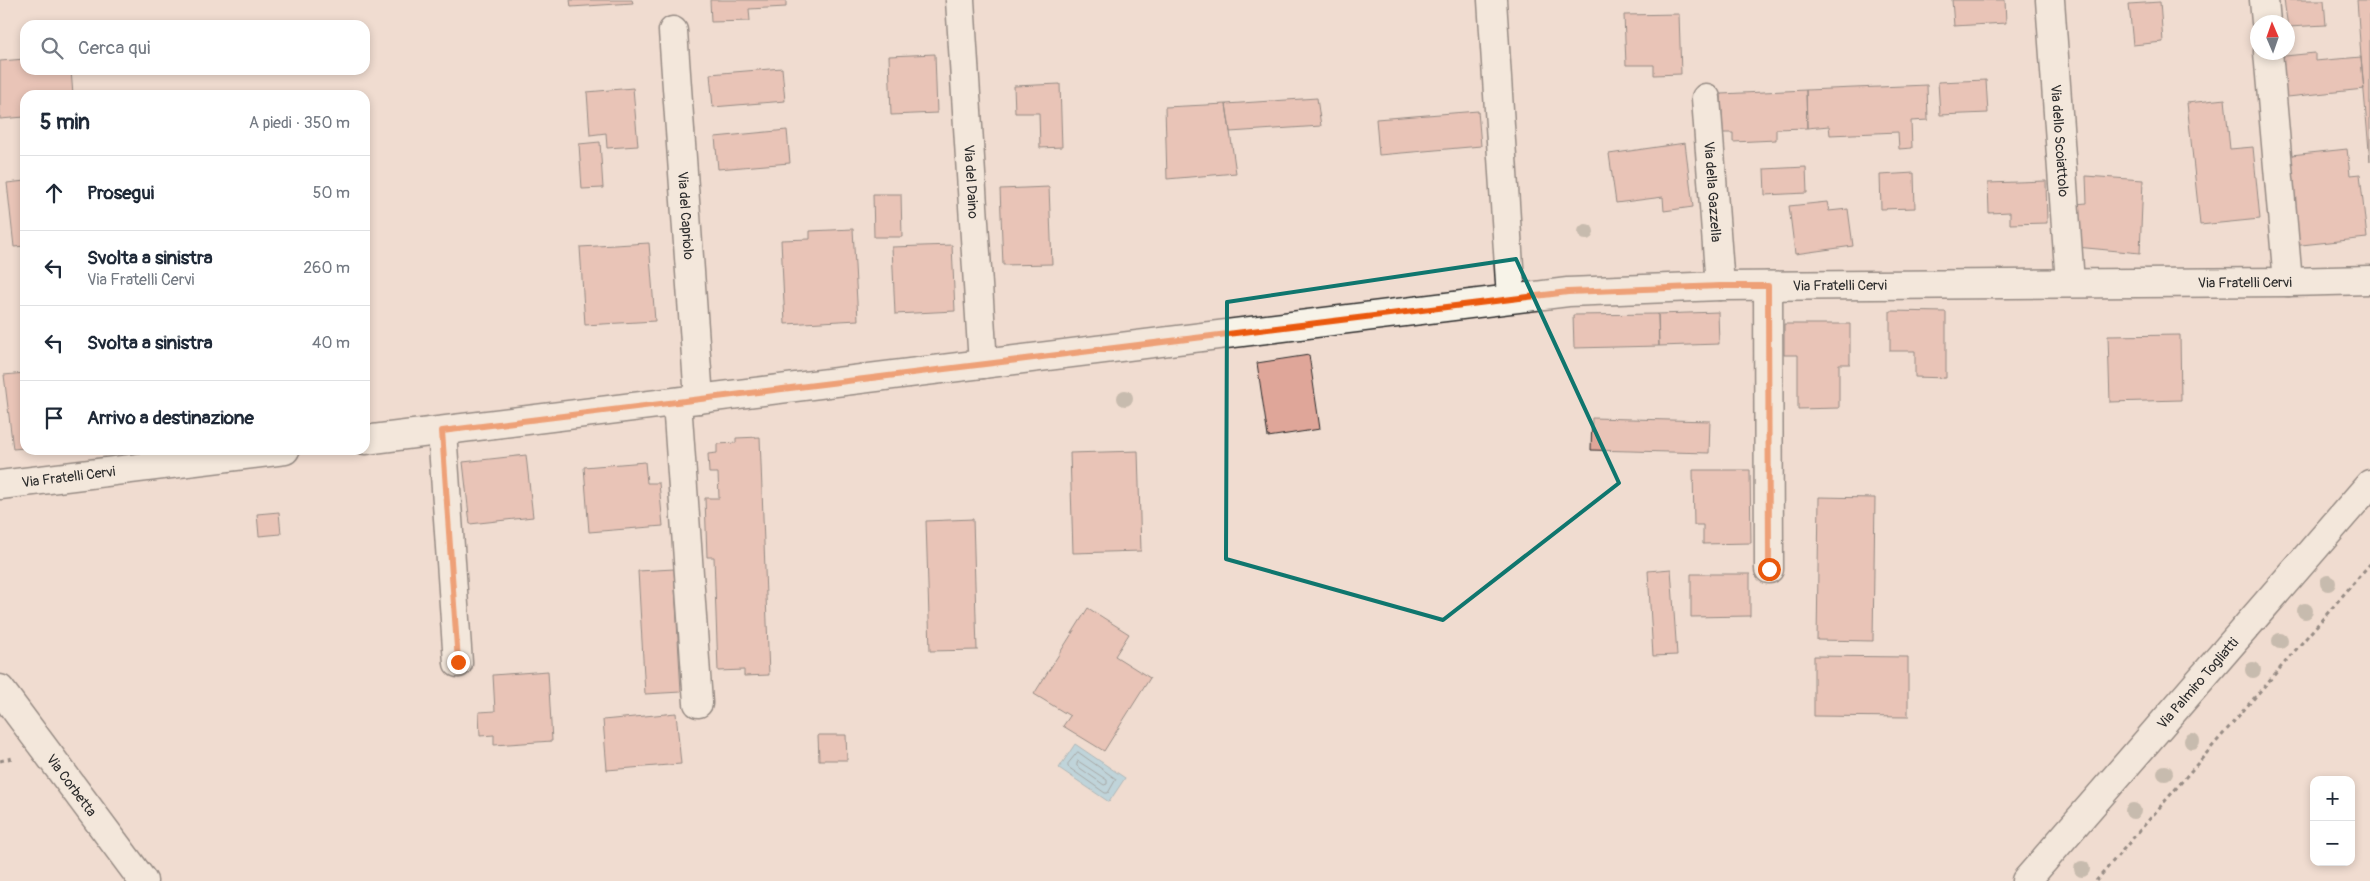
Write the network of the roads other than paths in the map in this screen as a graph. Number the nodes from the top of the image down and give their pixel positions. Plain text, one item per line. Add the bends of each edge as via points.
1 (960, 0) edge
2 (1492, 0) edge
3 (2050, 0) edge
4 (2264, 0) edge
5 (2265, 15) edge
6 (673, 31) dead end
7 (2269, 60) edge
8 (1706, 98) dead end
9 (2368, 280) edge
10 (2288, 282) junction
11 (2070, 283) junction
12 (1720, 286) junction
13 (1768, 286) junction
14 (1511, 298) junction
15 (983, 364) junction
16 (688, 401) junction
17 (442, 431) junction
18 (370, 439) edge
19 (244, 455) edge
20 (2370, 484) edge
21 (0, 485) edge
22 (1769, 569) dead end
23 (458, 662) dead end
24 (0, 689) edge
25 (698, 703) dead end
26 (143, 881) edge
27 (2026, 881) edge

1 - 15 street, Via del Daino
2 - 14 street
3 - 11 street, Via dello Scoiattolo
4 - 5 street
6 - 16 street, Via del Capriolo
7 - 10 street
8 - 12 street, Via della Gazzella
9 - 10 street, Via Fratelli Cervi
10 - 11 street, Via Fratelli Cervi
11 - 13 street, Via Fratelli Cervi
12 - 13 street, Via Fratelli Cervi
12 - 14 street, Via Fratelli Cervi via 1568,292
13 - 22 street
14 - 15 street, Via Fratelli Cervi
15 - 16 street, Via Fratelli Cervi
16 - 17 street, Via Fratelli Cervi
16 - 25 street, Via del Capriolo
17 - 18 street, Via Fratelli Cervi
17 - 23 street
19 - 21 street, Via Fratelli Cervi
20 - 27 street, Via Palmiro Togliatti
24 - 26 street, Via Corbetta

